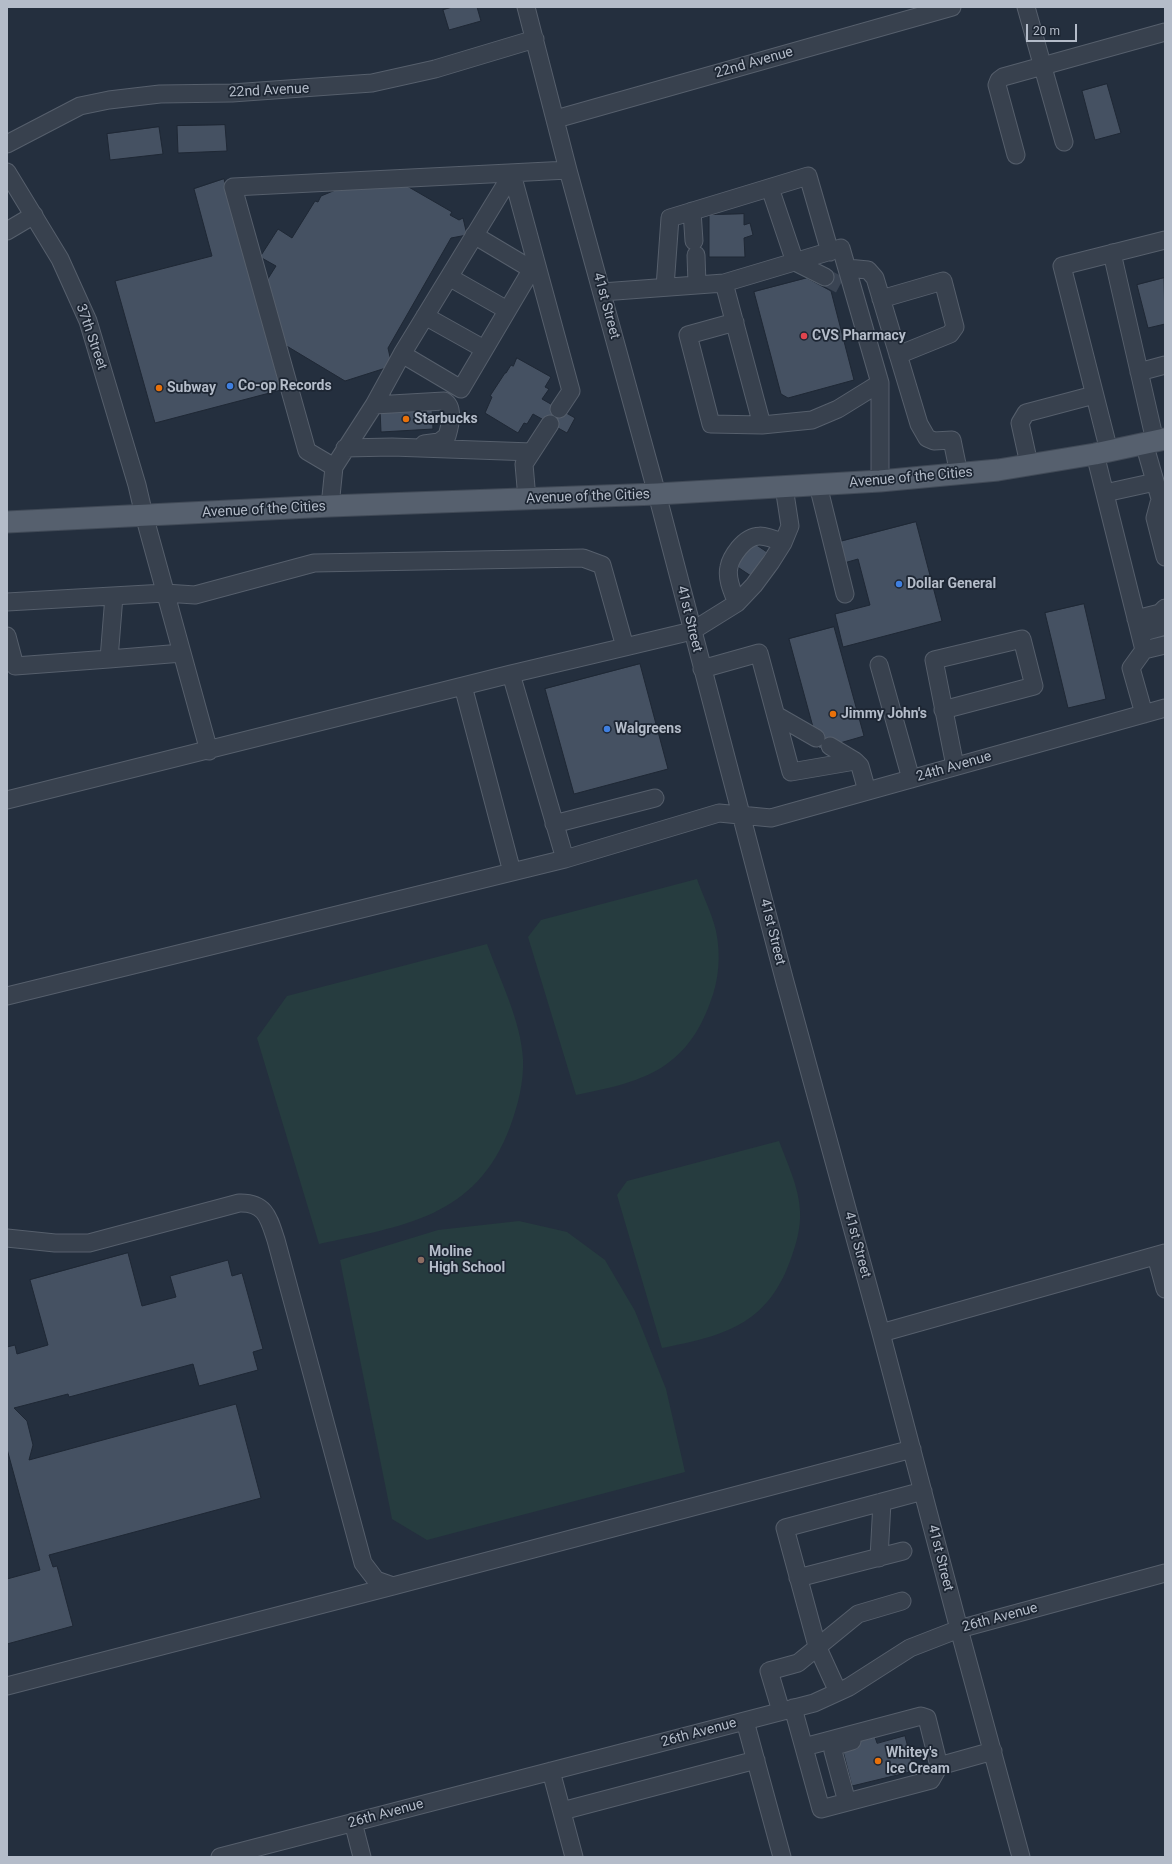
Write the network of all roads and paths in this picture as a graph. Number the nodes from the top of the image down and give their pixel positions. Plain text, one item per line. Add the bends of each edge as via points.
1 (526, 7) edge
2 (952, 7) edge
3 (1026, 7) edge
4 (1165, 32) edge
5 (535, 39) junction
6 (1043, 67) junction
7 (556, 119) junction
8 (1064, 142) dead end
9 (7, 144) edge
10 (1016, 155) dead end
11 (568, 170) junction
12 (7, 172) edge
13 (512, 174) junction
14 (770, 188) junction
15 (692, 211) junction
16 (34, 215) junction
17 (7, 231) edge
18 (474, 235) junction
19 (1165, 240) edge
20 (830, 252) junction
21 (1112, 253) junction
22 (795, 262) junction
23 (533, 265) junction
24 (847, 268) junction
25 (449, 277) junction
26 (724, 282) junction
27 (697, 284) junction
28 (665, 287) junction
29 (602, 292) junction
30 (854, 293) junction
31 (881, 299) junction
32 (507, 310) junction
33 (425, 316) junction
34 (735, 322) junction
35 (484, 349) junction
36 (402, 354) junction
37 (898, 355) junction
38 (1165, 365) edge
39 (1139, 372) junction
40 (880, 383) junction
41 (1094, 395) junction
42 (374, 405) junction
43 (559, 409) dead end
44 (550, 424) dead end
45 (762, 425) junction
46 (1155, 441) edge
47 (392, 447) junction
48 (345, 448) junction
49 (532, 452) junction
50 (1102, 452) junction
51 (1029, 464) junction
52 (334, 467) junction
53 (959, 474) junction
54 (880, 481) junction
55 (1155, 482) junction
56 (818, 485) junction
57 (784, 487) junction
58 (1105, 493) junction
59 (657, 494) junction
60 (1160, 498) junction
61 (527, 499) junction
62 (330, 506) junction
63 (144, 515) junction
64 (1165, 516) edge
65 (7, 522) edge
66 (783, 543) junction
67 (1165, 557) edge
68 (165, 593) junction
69 (845, 594) dead end
70 (114, 596) junction
71 (7, 602) edge
72 (737, 603) junction
73 (1165, 608) edge
74 (1138, 626) junction
75 (1165, 626) edge
76 (692, 630) junction
77 (7, 636) edge
78 (1165, 645) edge
79 (625, 647) junction
80 (1144, 650) junction
81 (182, 653) junction
82 (109, 660) junction
83 (879, 665) dead end
84 (702, 669) junction
85 (511, 674) junction
86 (463, 686) junction
87 (1165, 708) edge
88 (943, 710) junction
89 (1144, 714) junction
90 (776, 715) junction
91 (209, 751) junction
92 (855, 761) junction
93 (955, 766) junction
94 (911, 779) junction
95 (867, 791) junction
96 (655, 798) dead end
97 (7, 800) edge
98 (742, 814) junction
99 (554, 824) junction
100 (565, 859) junction
101 (512, 872) junction
102 (7, 996) edge
103 (7, 1238) edge
104 (1161, 1254) edge
105 (1165, 1289) edge
106 (881, 1333) junction
107 (912, 1449) junction
108 (923, 1491) junction
109 (882, 1502) junction
110 (903, 1551) dead end
111 (879, 1558) junction
112 (363, 1563) junction
113 (1165, 1573) edge
114 (798, 1578) junction
115 (393, 1586) junction
116 (902, 1601) dead end
117 (334, 1602) junction
118 (959, 1629) junction
119 (817, 1646) junction
120 (7, 1686) edge
121 (838, 1692) junction
122 (787, 1710) junction
123 (745, 1721) junction
124 (930, 1730) junction
125 (804, 1747) junction
126 (993, 1751) junction
127 (756, 1760) junction
128 (939, 1766) junction
129 (551, 1771) junction
130 (846, 1802) junction
131 (562, 1811) junction
132 (353, 1822) junction
133 (258, 1852) edge
134 (220, 1857) edge
135 (362, 1857) edge
136 (574, 1857) edge
137 (782, 1857) edge
138 (1021, 1857) edge

1 - 5 street, 41st Street
2 - 7 street, 22nd Avenue
3 - 6 street
4 - 6 street
5 - 7 street, 41st Street
5 - 9 street, 22nd Avenue via 428,71 372,83 232,93 160,94 109,100 80,106
6 - 8 street
6 - 10 street via 1003,78 997,85
7 - 11 street, 41st Street
11 - 13 street
11 - 29 street, 41st Street
12 - 16 street, 37th Street
13 - 18 street
13 - 23 street
13 - 52 street via 233,187 307,451
14 - 15 street
14 - 20 street via 808,176
14 - 22 street
15 - 27 street
15 - 28 street via 670,218
16 - 17 street
16 - 63 street, 37th Street via 60,259 88,321
18 - 23 street
18 - 25 street
19 - 21 street
20 - 22 street
20 - 24 street via 841,248
21 - 39 street
21 - 41 street via 1062,266
22 - 26 street
22 - 30 street
23 - 32 street
23 - 43 street via 571,391
24 - 30 street
24 - 31 street via 868,270 875,278
25 - 32 street
25 - 33 street
26 - 27 street
26 - 34 street
27 - 28 street
28 - 29 street
29 - 59 street, 41st Street
30 - 40 street
31 - 37 street
31 - 37 street via 943,281 955,327 950,334
32 - 35 street
33 - 35 street
33 - 36 street
34 - 45 street
34 - 45 street via 688,335 711,424
35 - 36 street via 461,389
36 - 42 street
37 - 53 street via 919,424 926,438 934,441 952,440
38 - 39 street
39 - 46 street
40 - 45 street via 838,409 812,420
40 - 54 street
41 - 50 street
41 - 51 street via 1026,413 1020,423
42 - 47 street via 444,401 450,407 447,436 439,442
42 - 48 street
44 - 49 street
46 - 50 main road, Avenue of the Cities
46 - 55 street
47 - 48 street
47 - 49 street
48 - 52 street
49 - 61 street via 524,464
50 - 51 main road, Avenue of the Cities
50 - 58 street
51 - 53 main road, Avenue of the Cities
52 - 62 street
53 - 54 main road, Avenue of the Cities
54 - 56 main road, Avenue of the Cities
55 - 58 street
55 - 60 street
56 - 57 main road, Avenue of the Cities
56 - 69 street
57 - 59 main road, Avenue of the Cities
57 - 66 street via 790,526
58 - 74 street
59 - 61 main road, Avenue of the Cities
59 - 76 street, 41st Street
60 - 64 street
60 - 67 street via 1155,518
61 - 62 main road, Avenue of the Cities
62 - 63 main road, Avenue of the Cities
63 - 65 main road, Avenue of the Cities
63 - 68 street, 37th Street
66 - 72 street via 754,585
66 - 72 street via 769,536 757,536 746,540 737,551 729,568 731,586
68 - 70 street
68 - 79 street via 195,595 314,563 583,558 602,565
68 - 81 street, 37th Street
70 - 71 street
70 - 82 street
72 - 76 street
73 - 74 street via 1160,614
74 - 75 street
74 - 80 street
76 - 79 street
76 - 84 street, 41st Street
77 - 82 street via 15,666
78 - 80 street
79 - 85 street
80 - 89 street via 1131,668
81 - 82 street
81 - 91 street, 37th Street
83 - 94 street
84 - 90 street via 759,653
84 - 98 street, 41st Street
85 - 86 street
85 - 99 street
86 - 91 street
86 - 101 street
87 - 89 street, 24th Avenue
88 - 88 street via 934,660 1022,639 1034,686
88 - 93 street
89 - 93 street, 24th Avenue
90 - 92 street
90 - 92 street via 791,772
91 - 97 street
92 - 95 street via 860,766
93 - 94 street, 24th Avenue
94 - 95 street, 24th Avenue
95 - 98 street, 24th Avenue via 771,818
96 - 99 street
98 - 100 street, 24th Avenue via 719,813
98 - 106 street, 41st Street
99 - 100 street
100 - 101 street, 24th Avenue
101 - 102 street, 24th Avenue
103 - 112 street via 55,1243 89,1243 239,1203 255,1205 263,1211 269,1218 276,1240
104 - 105 street
104 - 106 street
106 - 107 street, 41st Street
107 - 108 street, 41st Street
107 - 115 street
108 - 109 street
108 - 118 street, 41st Street
109 - 111 street
109 - 114 street via 785,1528
110 - 111 street
111 - 114 street
112 - 115 street via 376,1580
112 - 117 street via 358,1584
113 - 118 street, 26th Avenue
114 - 119 street
115 - 117 street
116 - 119 street via 858,1614
117 - 120 street
118 - 121 street, 26th Avenue via 910,1648
118 - 126 street, 41st Street
119 - 121 street
119 - 122 street via 798,1663 769,1671
121 - 122 street, 26th Avenue via 814,1703
122 - 123 street, 26th Avenue
122 - 125 street
123 - 127 street
123 - 129 street, 26th Avenue
124 - 125 street via 928,1718 921,1716
124 - 128 street
124 - 130 street via 918,1723 836,1746 833,1751
125 - 130 street via 821,1809
126 - 128 street
126 - 138 street, 41st Street
127 - 131 street
127 - 137 street
128 - 130 street via 931,1780
129 - 131 street
129 - 132 street, 26th Avenue
131 - 136 street
132 - 133 street, 26th Avenue
132 - 135 street
133 - 134 street, 26th Avenue

